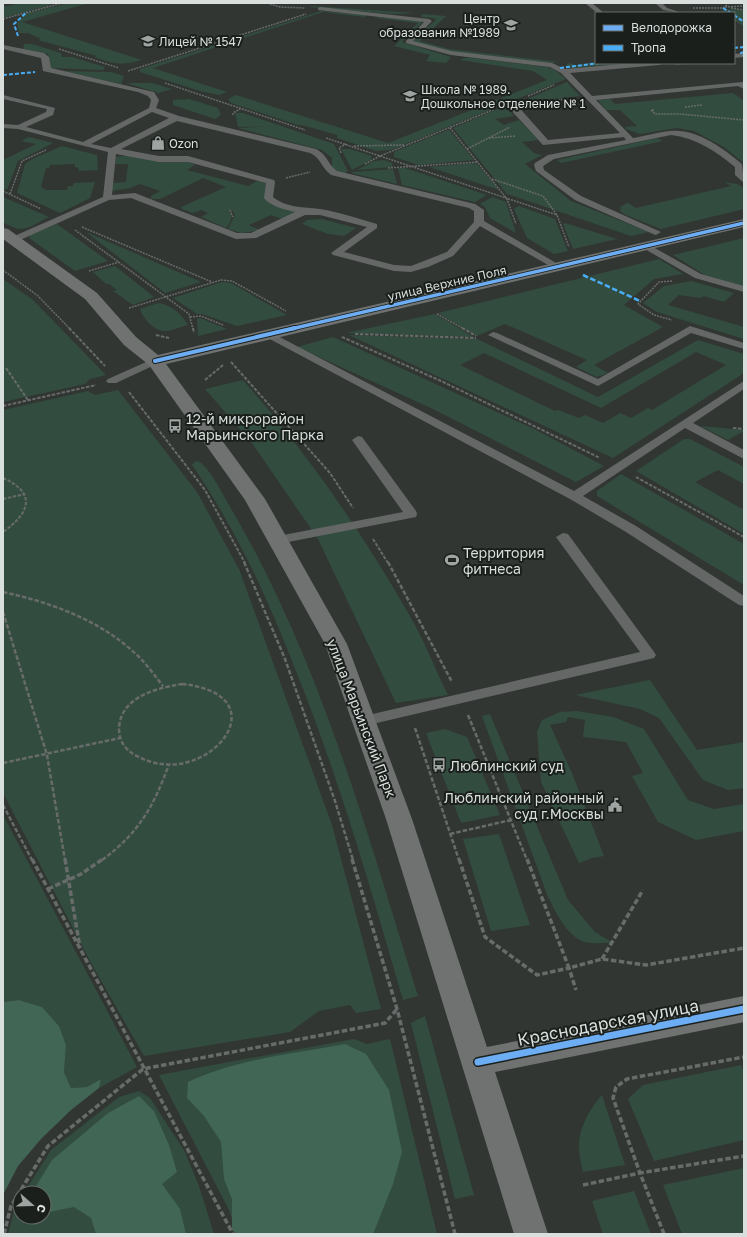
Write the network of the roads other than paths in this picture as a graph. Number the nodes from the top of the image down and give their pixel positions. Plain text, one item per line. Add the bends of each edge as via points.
1 (588, 3) edge
2 (658, 3) edge
3 (320, 9) road end
4 (600, 12) edge
5 (676, 12) edge
6 (3, 47) edge
7 (635, 64) edge
8 (564, 67) junction
9 (744, 87) edge
10 (3, 96) edge
11 (590, 97) junction
12 (511, 104) road end
13 (152, 109) junction
14 (176, 118) junction
15 (3, 126) edge
16 (19, 127) junction
17 (628, 138) junction
18 (84, 144) junction
19 (112, 151) junction
20 (744, 180) edge
21 (107, 198) junction
22 (303, 212) junction
23 (479, 222) junction
24 (744, 223) edge
25 (656, 232) dead end
26 (9, 236) edge
27 (646, 246) junction
28 (558, 267) junction
29 (744, 289) edge
30 (493, 335) dead end
31 (270, 336) junction
32 (744, 346) edge
33 (155, 362) junction
34 (114, 380) road end
35 (744, 384) edge
36 (684, 423) junction
37 (358, 440) dead end
38 (744, 456) edge
39 (574, 496) junction
40 (563, 538) dead end
41 (278, 540) junction
42 (744, 602) edge
43 (364, 721) junction
44 (744, 1009) edge
45 (478, 1062) junction
46 (531, 1234) edge

1 - 4 lane
2 - 5 lane
3 - 8 lane via 424,18 429,21 408,42 451,54
6 - 13 lane via 41,55 45,57 46,69 49,70 151,94 155,100
7 - 8 lane
8 - 11 lane
9 - 11 lane via 740,84
10 - 16 lane via 51,108 50,113
11 - 17 lane
12 - 17 lane via 546,143
13 - 14 lane
13 - 18 lane
14 - 19 lane
14 - 23 lane via 313,151 321,155 326,168 334,173 472,206 479,210
15 - 16 lane
16 - 18 lane
17 - 20 lane via 670,133 692,136 730,158 739,166 739,175
17 - 25 lane via 551,158 538,165 540,171 578,198
18 - 19 lane
19 - 21 lane
19 - 22 lane via 159,159 188,159 271,182 268,198 274,203
21 - 22 lane via 132,195 236,236 253,236
21 - 26 lane
22 - 23 lane via 320,212 374,226 336,253 394,268 411,269 450,254
23 - 28 lane
24 - 27 main road, улица Верхние Поля
26 - 33 main road, улица Марьинский Парк via 91,296 130,341
27 - 28 main road, улица Верхние Поля
27 - 29 lane via 698,276
28 - 31 main road, улица Верхние Поля
30 - 32 lane via 598,383 690,329
31 - 33 main road, улица Верхние Поля
31 - 39 lane
33 - 34 lane
33 - 41 main road, улица Марьинский Парк via 255,499
35 - 36 lane
36 - 38 lane
36 - 39 lane
37 - 41 lane via 411,514
39 - 42 lane via 632,529
40 - 43 lane via 649,655
41 - 43 main road, улица Марьинский Парк via 336,644
43 - 45 main road, улица Марьинский Парк via 399,819
44 - 45 main road, Краснодарская улица
45 - 46 main road, улица Марьинский Парк

